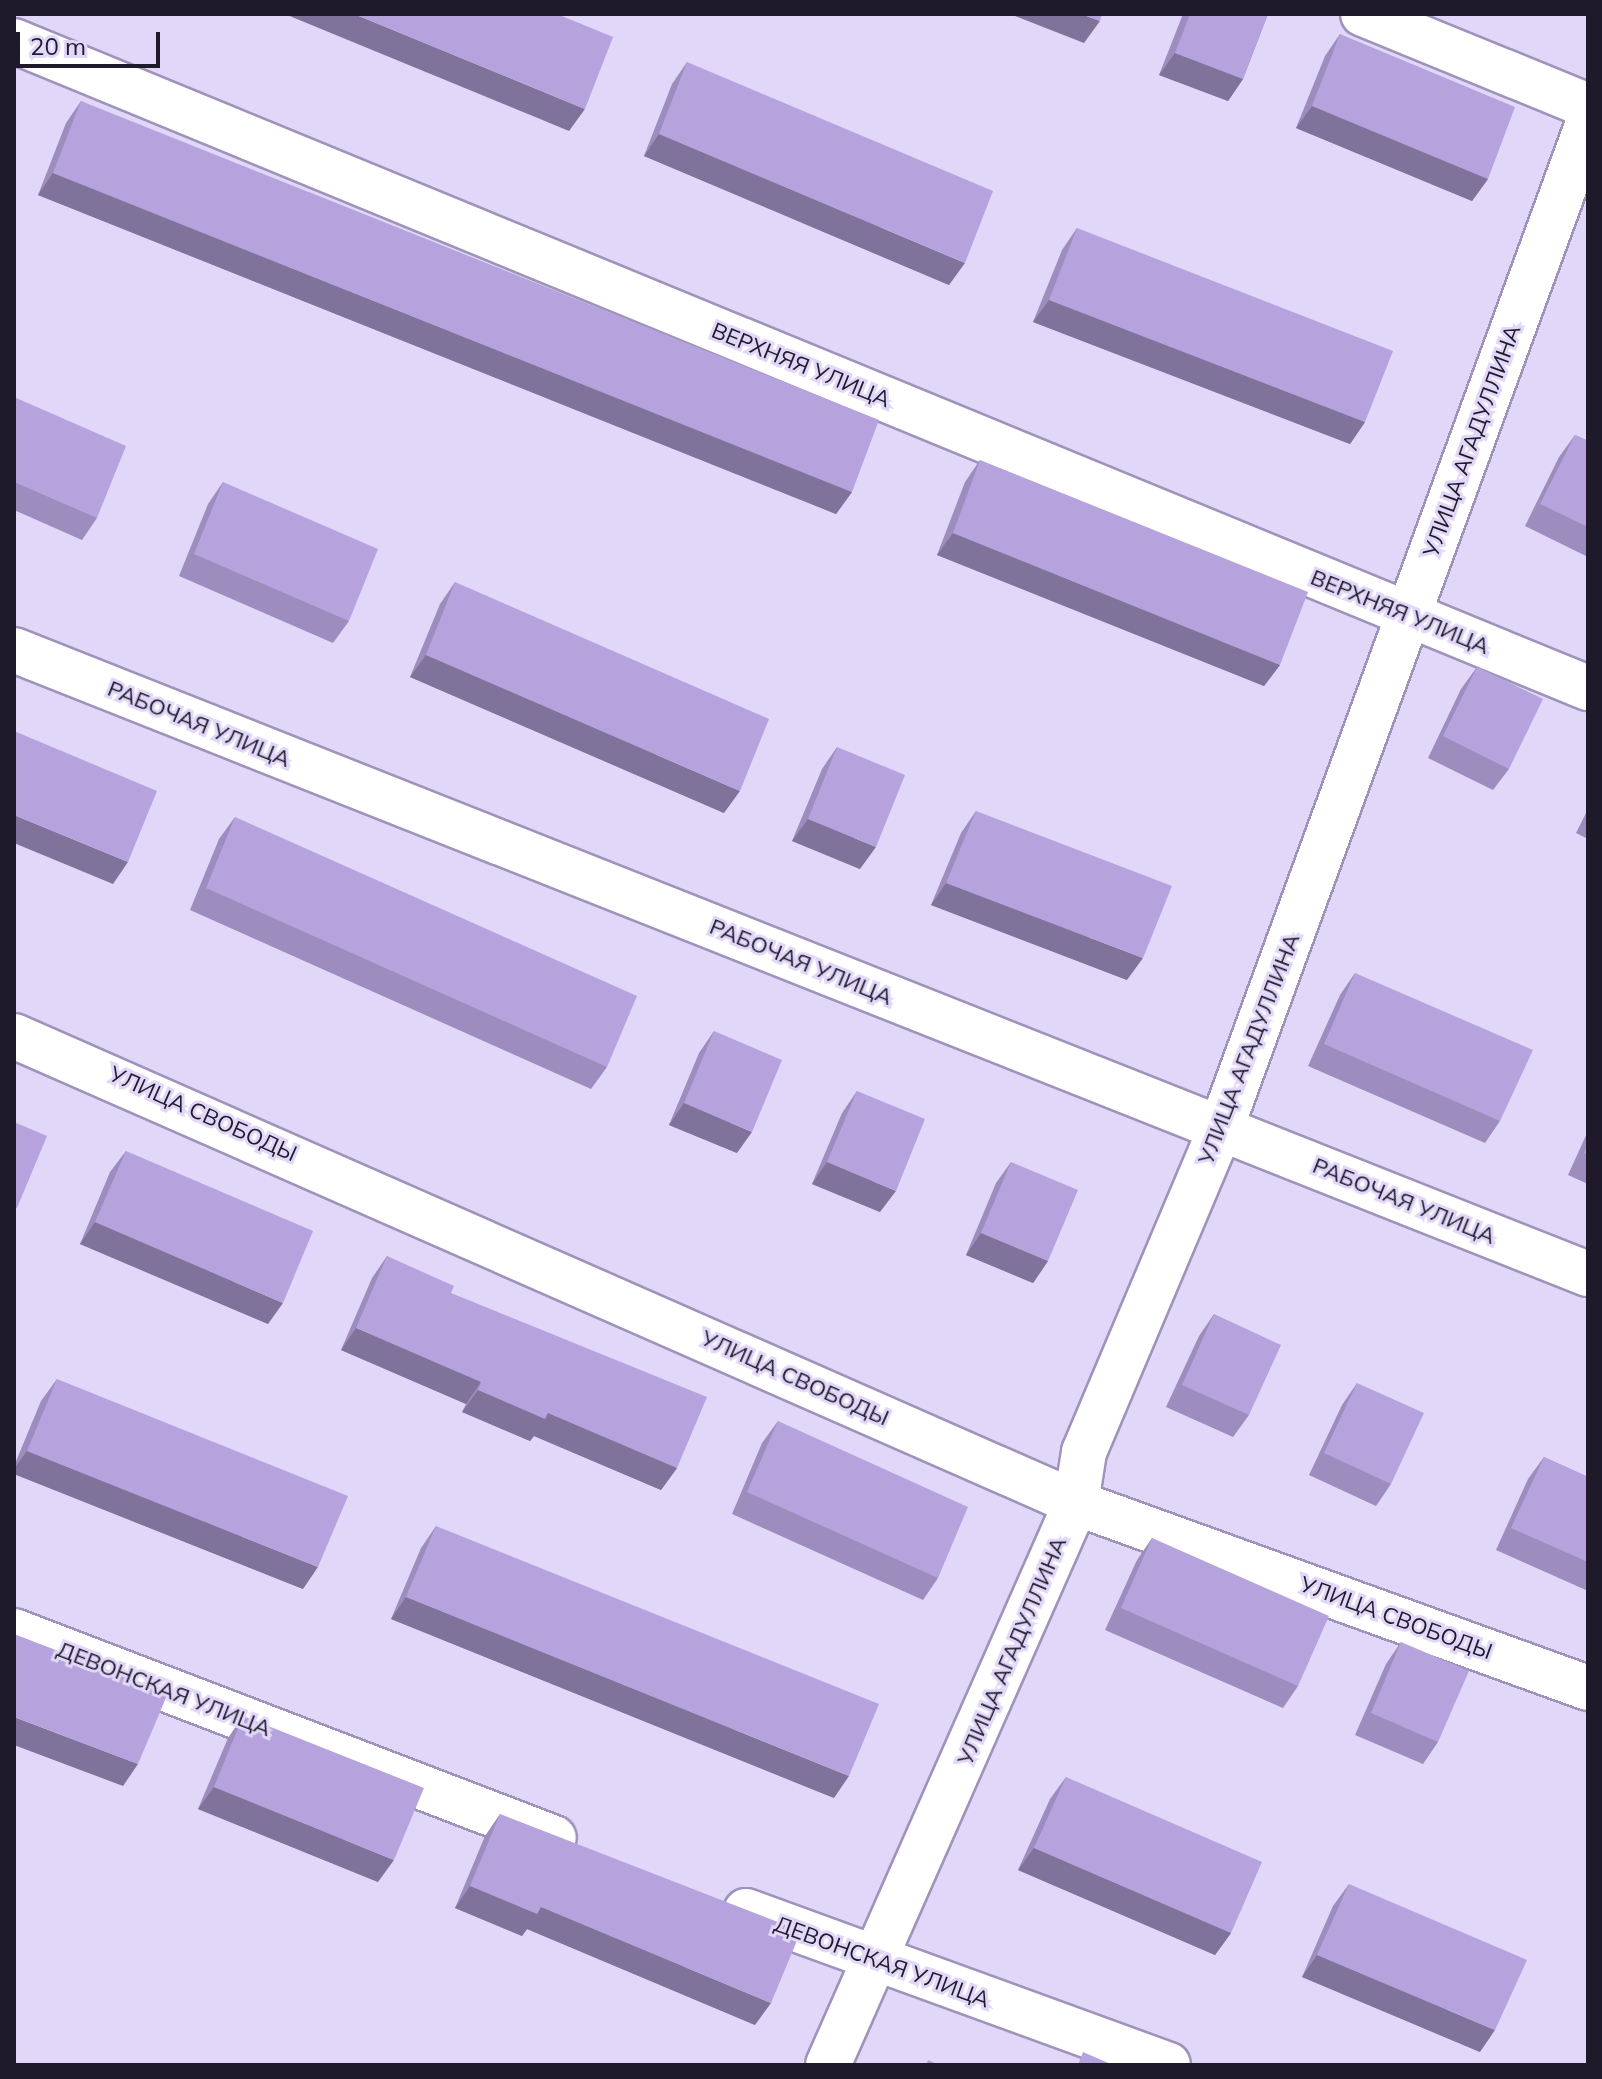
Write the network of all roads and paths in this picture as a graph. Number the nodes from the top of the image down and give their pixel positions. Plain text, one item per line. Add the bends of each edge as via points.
1 (1363, 14) edge
2 (14, 41) edge
3 (1588, 106) edge
4 (1588, 123) edge
5 (1408, 615) junction
6 (14, 650) edge
7 (1588, 688) edge
8 (14, 1036) edge
9 (1221, 1128) junction
10 (1588, 1274) edge
11 (1076, 1503) junction
12 (14, 1631) edge
13 (1588, 1688) edge
14 (595, 1854) edge
15 (699, 1893) edge
16 (878, 1962) junction
17 (828, 2065) edge
18 (1168, 2065) edge

1 - 3 street
2 - 5 street, ВЕРХНЯЯ УЛИЦА
4 - 5 street, УЛИЦА АГАДУЛЛИНА
5 - 7 street, ВЕРХНЯЯ УЛИЦА
5 - 9 street, УЛИЦА АГАДУЛЛИНА
6 - 9 street, РАБОЧАЯ УЛИЦА
8 - 11 street, УЛИЦА СВОБОДЫ
9 - 10 street, РАБОЧАЯ УЛИЦА
9 - 11 street, УЛИЦА АГАДУЛЛИНА via 1084,1452
11 - 13 street, УЛИЦА СВОБОДЫ
11 - 16 street, УЛИЦА АГАДУЛЛИНА
12 - 14 street, ДЕВОНСКАЯ УЛИЦА
15 - 16 street, ДЕВОНСКАЯ УЛИЦА
16 - 17 street, УЛИЦА АГАДУЛЛИНА
16 - 18 street, ДЕВОНСКАЯ УЛИЦА

